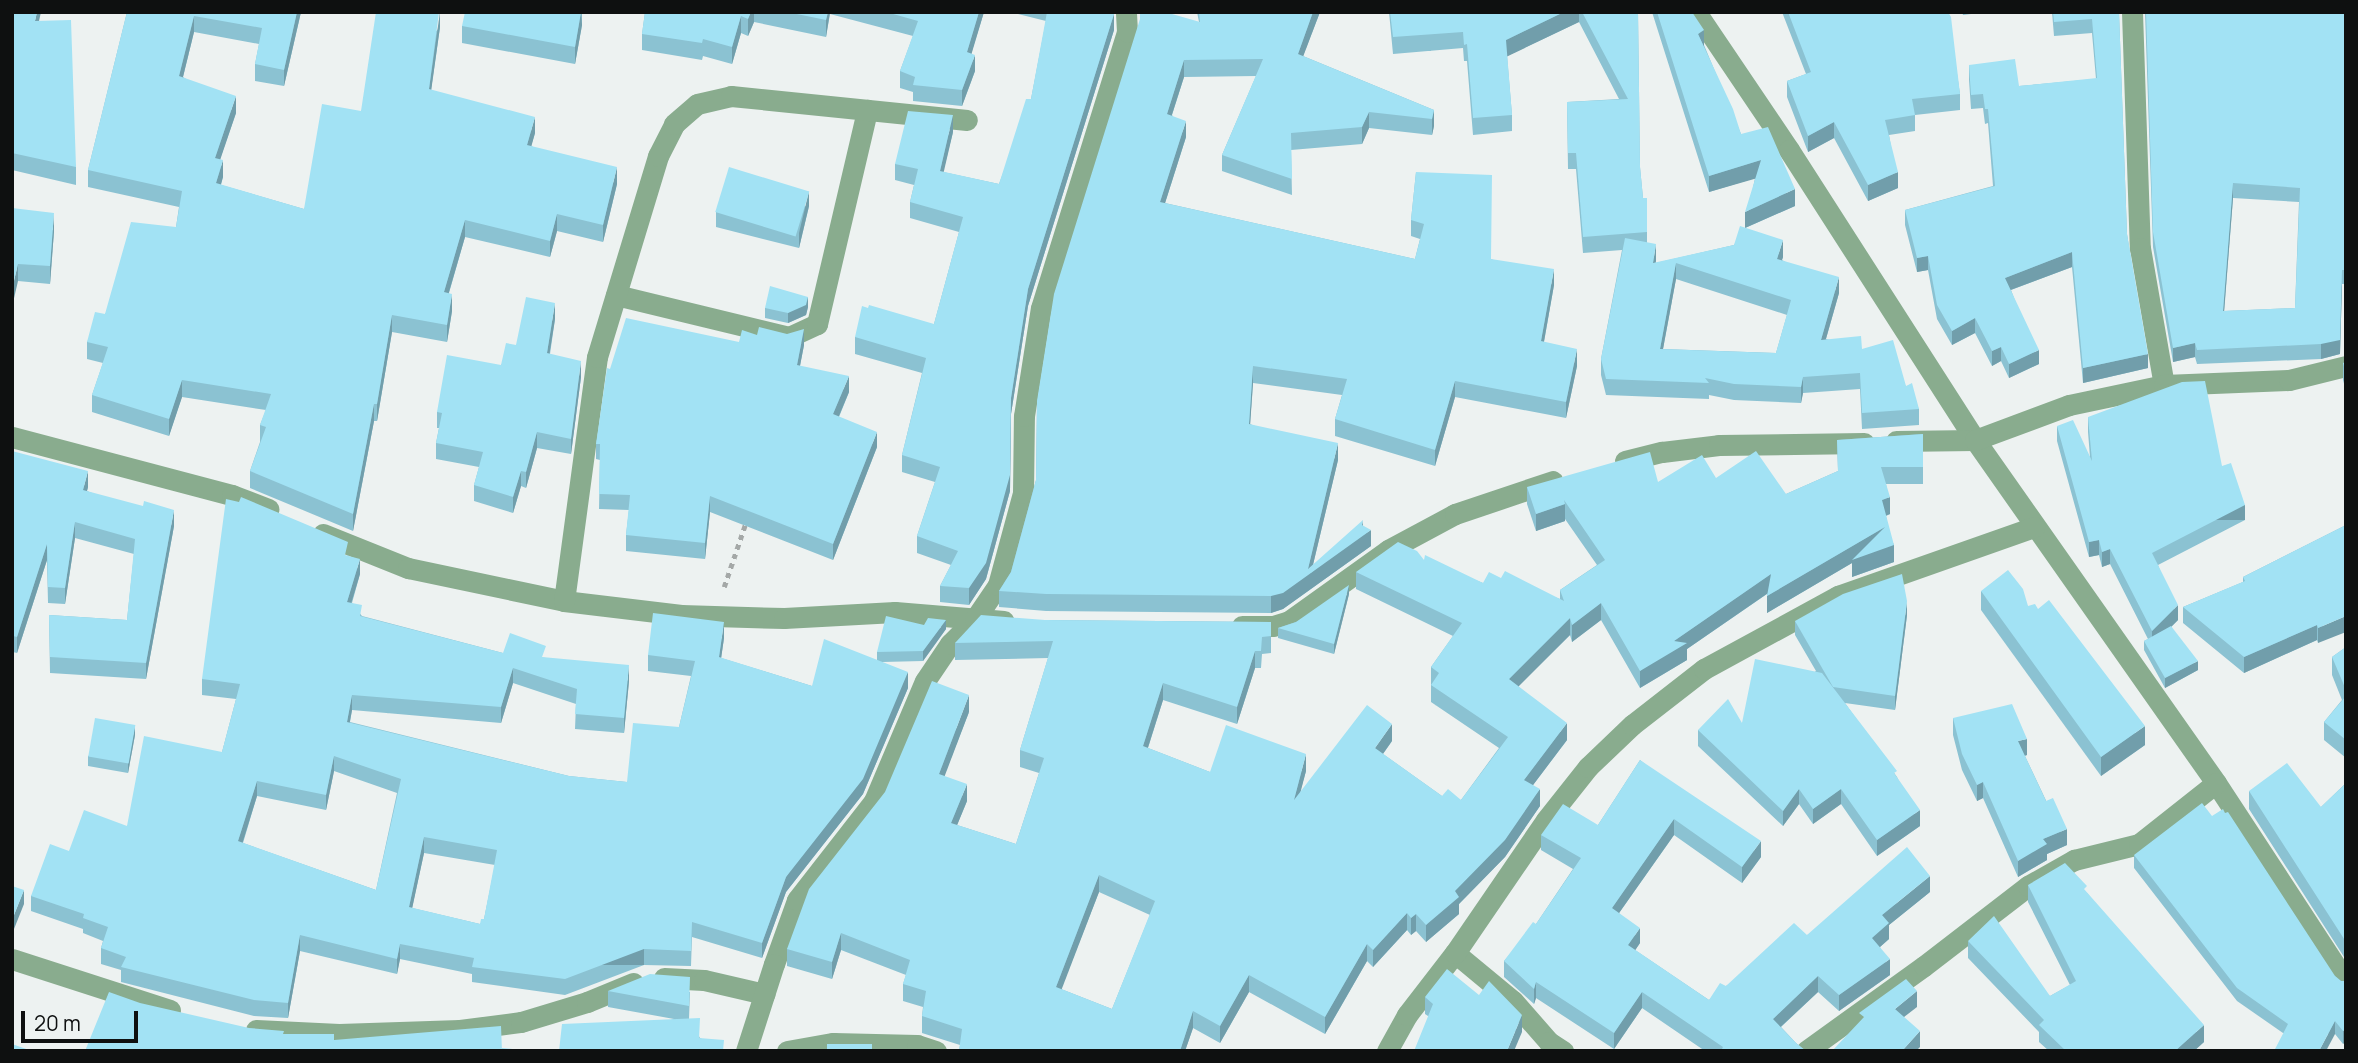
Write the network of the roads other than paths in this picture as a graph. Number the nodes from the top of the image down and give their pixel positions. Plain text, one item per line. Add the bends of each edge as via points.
1 (1126, 12) edge
2 (1696, 12) edge
3 (2132, 12) edge
4 (867, 110) junction
5 (967, 120) dead end
6 (616, 295) junction
7 (2346, 366) edge
8 (2164, 386) junction
9 (12, 436) edge
10 (1975, 440) junction
11 (1602, 467) edge
12 (1578, 473) edge
13 (284, 516) edge
14 (307, 526) edge
15 (2034, 527) junction
16 (564, 601) junction
17 (975, 619) junction
18 (1022, 622) edge
19 (1219, 625) edge
20 (2216, 783) junction
21 (1455, 954) junction
22 (12, 959) edge
23 (2346, 982) edge
24 (764, 994) junction
25 (191, 1016) edge
26 (240, 1027) edge
27 (746, 1051) edge
28 (787, 1051) edge
29 (936, 1051) edge
30 (1387, 1051) edge
31 (1563, 1051) edge
32 (1806, 1051) edge

1 - 17 street via 1127,32 1041,308 1024,416 1023,493 998,585
2 - 10 street
3 - 8 street via 2140,248
4 - 5 street
4 - 6 street via 732,96 697,104 674,124 658,156
4 - 6 street via 817,324 789,337
6 - 16 street via 597,357
7 - 8 street via 2289,380
8 - 10 street via 2069,405
9 - 13 street via 232,495
10 - 11 street via 1719,445 1662,452
10 - 15 street
12 - 19 street via 1455,514 1388,550 1289,621 1273,626
14 - 16 street via 408,568
15 - 20 street
15 - 21 street via 1838,596 1704,669 1632,724 1588,767 1546,820
16 - 17 street via 714,616 784,618 895,612
17 - 18 street
17 - 24 street via 950,644 925,681 874,801 797,900
20 - 23 street
20 - 32 street via 2139,844 2074,860 2028,886
21 - 30 street via 1407,1015
21 - 31 street via 1513,1001 1549,1042
22 - 25 street
24 - 26 street via 704,979 648,977 520,1022 460,1030 339,1034
24 - 27 street
28 - 29 street via 833,1043 917,1045

